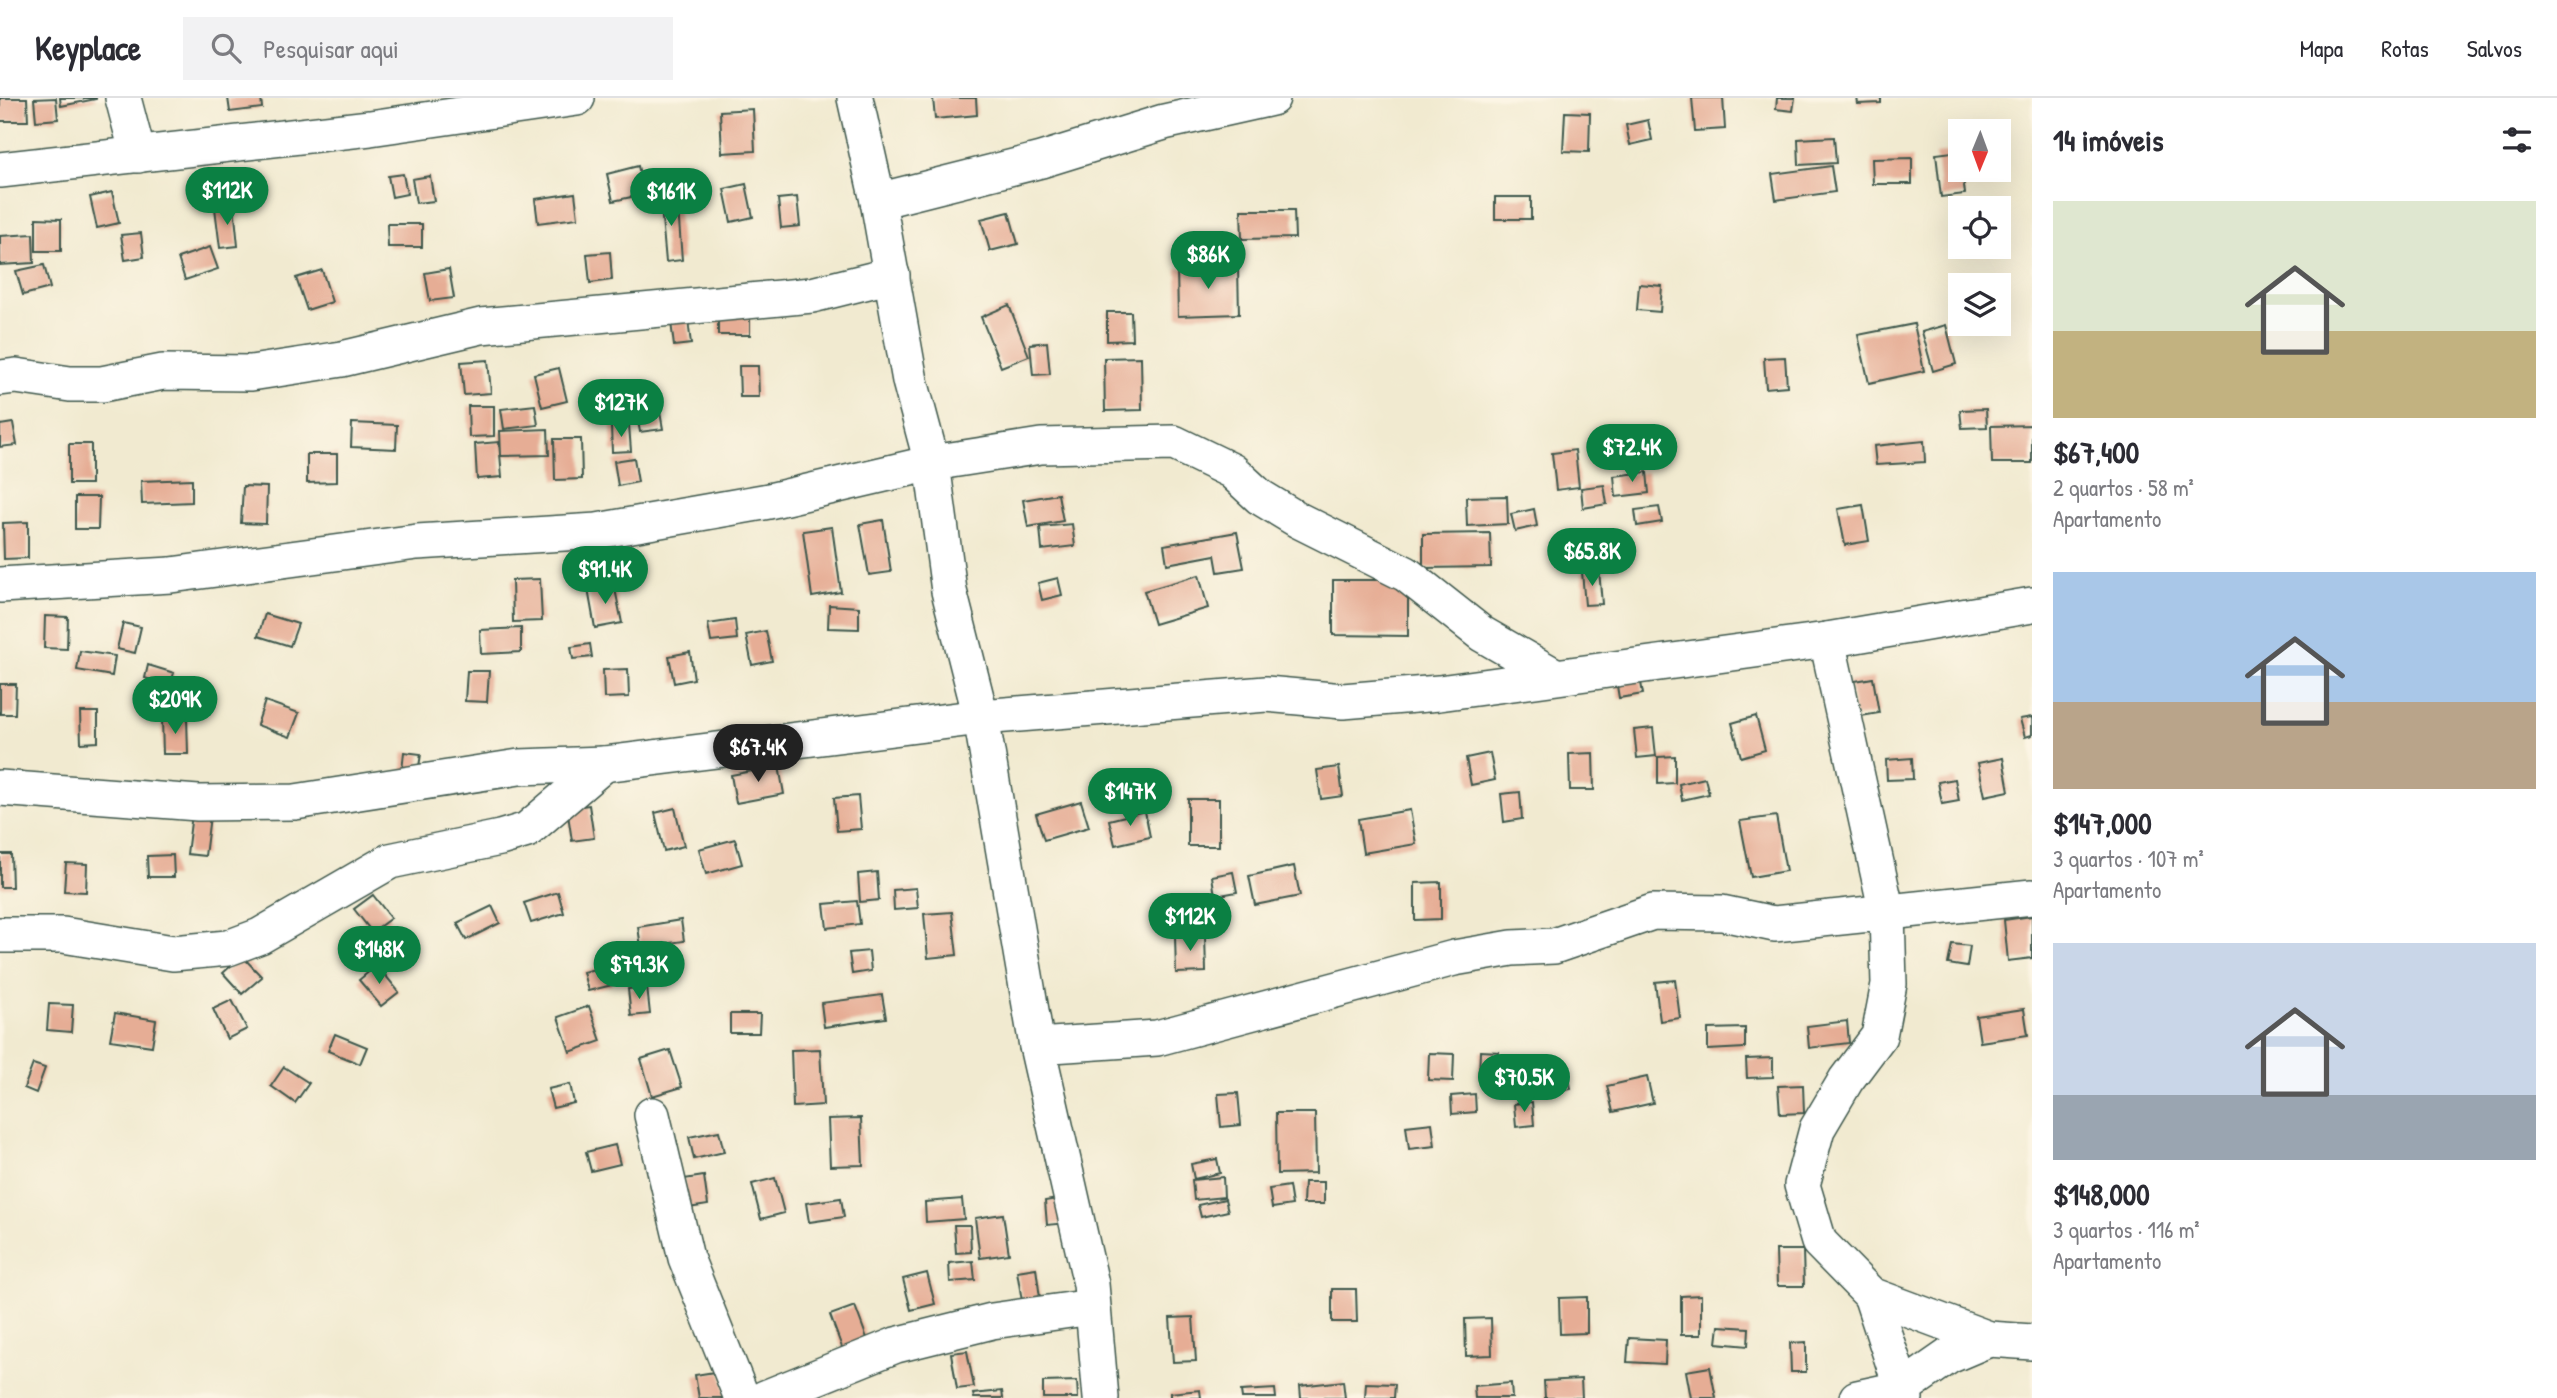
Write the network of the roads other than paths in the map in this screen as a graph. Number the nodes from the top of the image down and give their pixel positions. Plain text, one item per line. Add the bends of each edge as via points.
1 (123, 98) edge
2 (577, 98) edge
3 (855, 98) edge
4 (1272, 98) edge
5 (138, 155) junction
6 (0, 170) edge
7 (878, 201) junction
8 (892, 275) junction
9 (0, 378) edge
10 (932, 463) junction
11 (0, 585) edge
12 (2032, 605) edge
13 (1827, 640) junction
14 (1553, 675) junction
15 (981, 717) junction
16 (604, 764) junction
17 (0, 788) edge
18 (2032, 897) edge
19 (1887, 913) junction
20 (0, 935) edge
21 (1037, 1046) junction
22 (652, 1115) dead end
23 (1871, 1295) junction
24 (1092, 1307) junction
25 (1989, 1339) junction
26 (2032, 1342) edge
27 (1904, 1393) edge
28 (742, 1398) edge
29 (765, 1398) edge
30 (1101, 1398) edge
31 (1857, 1398) edge

1 - 5 street
2 - 5 street
3 - 7 street
4 - 7 street via 1164,122 1041,160
5 - 6 street
7 - 8 street
8 - 9 street via 788,298 481,326 342,359 251,373 163,372 102,384
8 - 10 street via 910,381
10 - 11 street via 769,501 597,531 417,542 171,575
10 - 14 street via 1041,446 1174,443 1232,471 1259,497 1298,520 1406,574 1482,634
10 - 15 street via 950,591
12 - 13 street
13 - 14 street
13 - 19 street
14 - 15 street via 1439,693 1343,701 1266,694
15 - 16 street
15 - 21 street
16 - 17 street via 519,767 295,802 198,803
16 - 20 street via 527,830 390,860 260,936 228,948 173,953 64,935
18 - 19 street
19 - 21 street via 1774,924 1721,913 1653,912 1554,946 1454,958 1157,1038
19 - 23 street via 1889,984 1879,1036 1817,1129 1802,1185 1819,1242
21 - 24 street via 1091,1284
22 - 28 street via 686,1258
23 - 25 street
23 - 27 street
24 - 29 street via 992,1321 896,1345
24 - 30 street
25 - 26 street
25 - 27 street via 1949,1356
27 - 31 street

